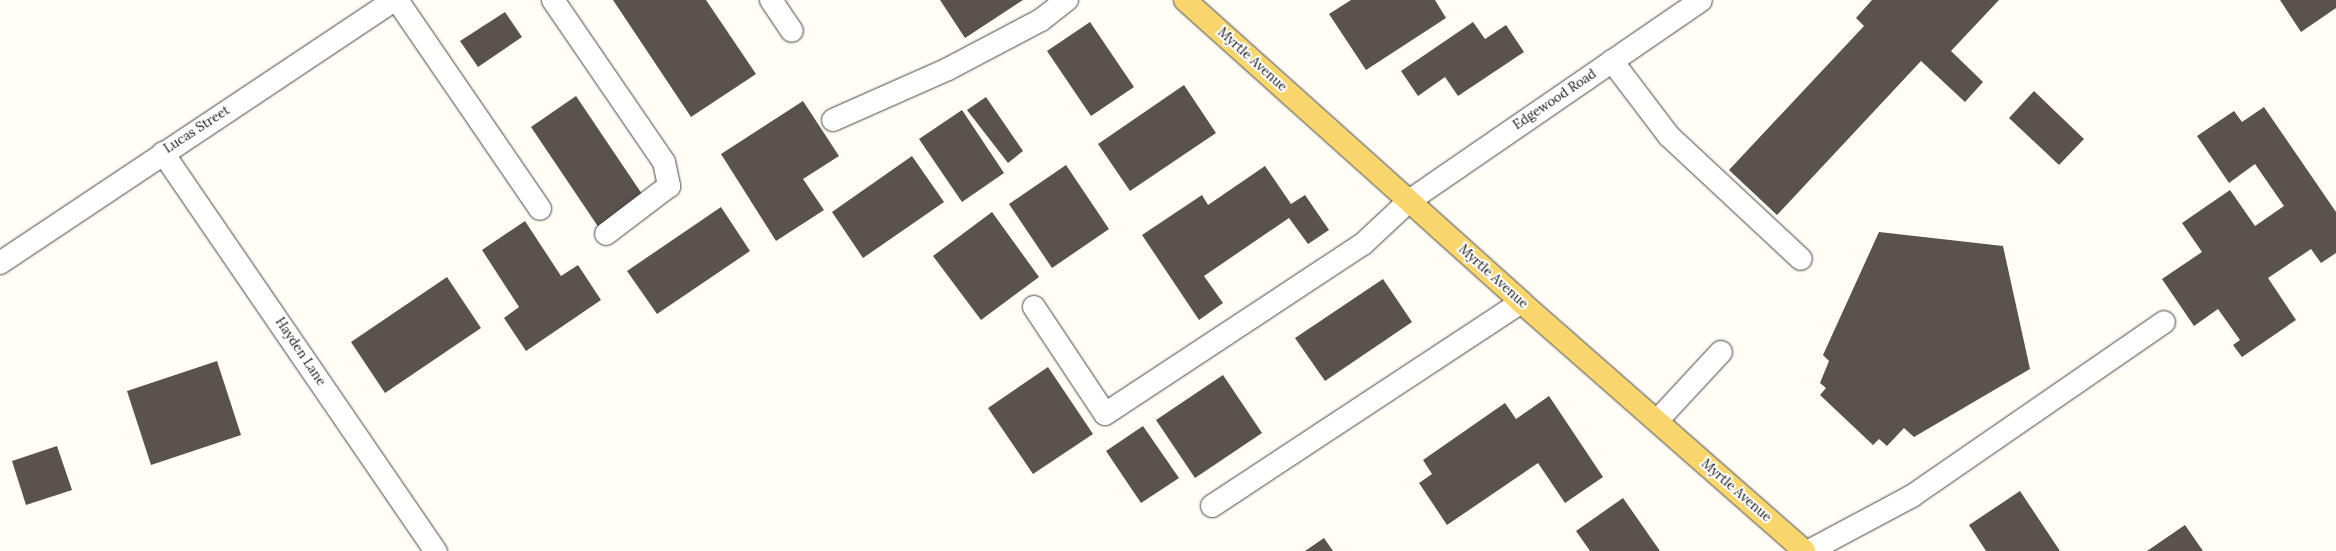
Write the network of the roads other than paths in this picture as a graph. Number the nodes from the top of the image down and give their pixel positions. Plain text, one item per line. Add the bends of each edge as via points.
1 (396, 0) edge
2 (553, 0) edge
3 (771, 0) edge
4 (1067, 0) edge
5 (1185, 0) edge
6 (1701, 0) edge
7 (792, 31) dead end
8 (1612, 61) junction
9 (833, 120) dead end
10 (163, 152) junction
11 (1409, 201) junction
12 (540, 209) dead end
13 (606, 234) dead end
14 (1801, 259) dead end
15 (0, 263) edge
16 (1521, 302) junction
17 (1034, 307) dead end
18 (2164, 322) dead end
19 (1721, 352) dead end
20 (1657, 421) junction
21 (1212, 506) dead end
22 (436, 551) edge
23 (1804, 551) edge
24 (1810, 551) edge

1 - 10 street, Lucas Street
1 - 12 street
2 - 13 street via 664,162 669,186
3 - 7 street
4 - 9 street via 1041,20 948,69
5 - 11 main road, Myrtle Avenue
6 - 8 street, Edgewood Road
8 - 11 street, Edgewood Road
8 - 14 street via 1669,136
10 - 15 street, Lucas Street
10 - 22 street, Hayden Lane
11 - 16 main road, Myrtle Avenue
11 - 17 street, Edgewood Road via 1363,244 1105,414
16 - 20 main road, Myrtle Avenue
16 - 21 street
18 - 24 street via 1912,496
19 - 20 street
20 - 23 main road, Myrtle Avenue

